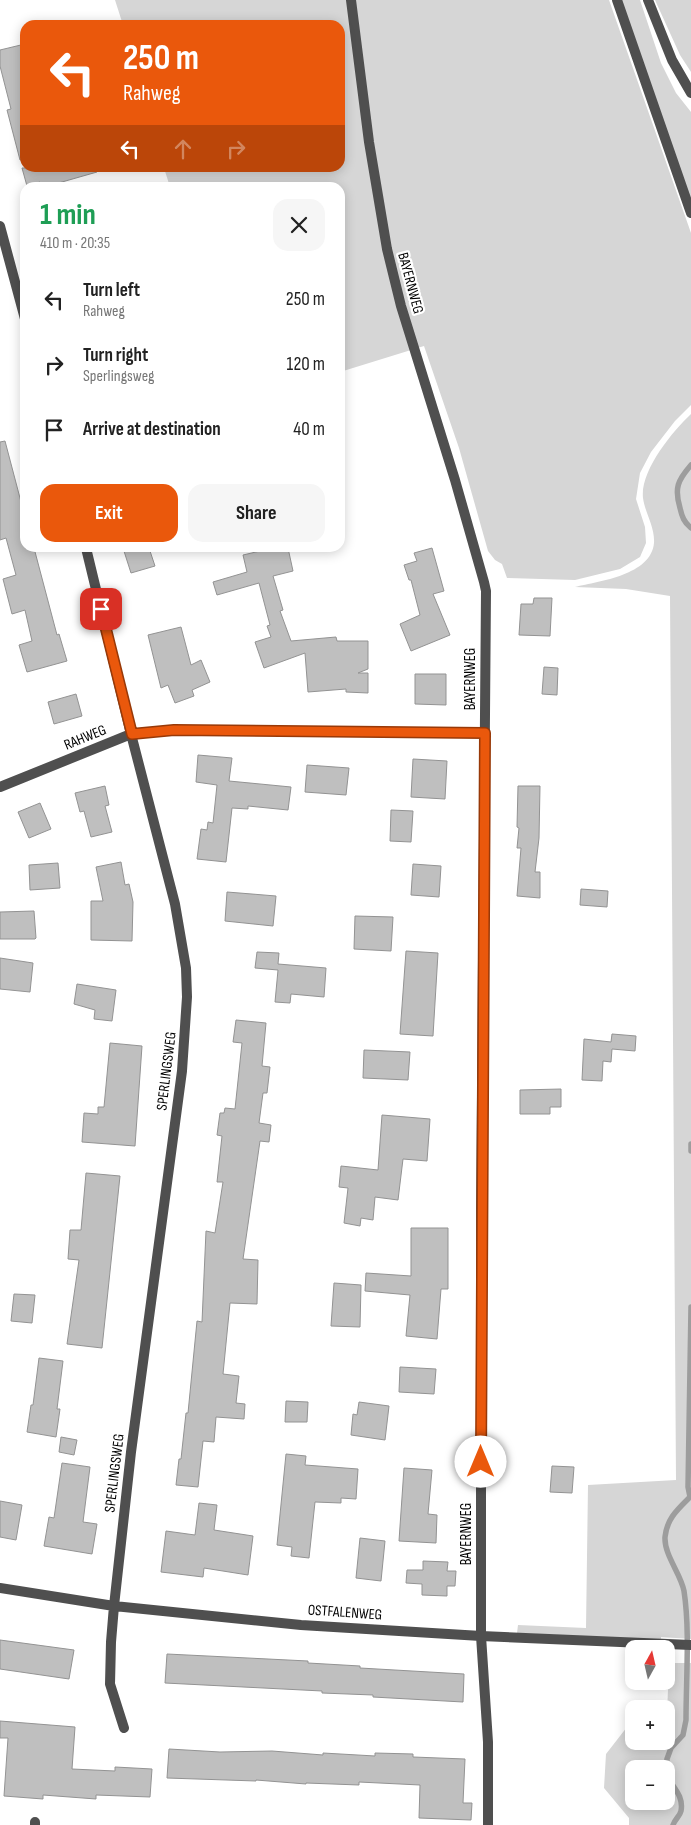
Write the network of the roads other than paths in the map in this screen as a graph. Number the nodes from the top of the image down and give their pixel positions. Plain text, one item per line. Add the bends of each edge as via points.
1 (351, 0) edge
2 (616, 0) edge
3 (648, 0) edge
4 (691, 93) edge
5 (691, 213) edge
6 (0, 226) edge
7 (20, 300) edge
8 (87, 552) edge
9 (485, 733) junction
10 (132, 734) junction
11 (0, 787) edge
12 (0, 1588) edge
13 (114, 1606) junction
14 (481, 1636) junction
15 (691, 1645) edge
16 (124, 1728) dead end
17 (488, 1825) edge

1 - 9 street, BAYERNWEG via 369,142 387,249 484,582
2 - 5 street
3 - 4 street via 672,60
6 - 7 street
8 - 10 street, SPERLINGSWEG
9 - 10 street, RAHWEG via 174,730
9 - 14 street, BAYERNWEG
10 - 11 street, RAHWEG
10 - 13 street, SPERLINGSWEG via 176,904 187,997 182,1071 131,1452
12 - 13 street, OSTFALENWEG
13 - 14 street, OSTFALENWEG via 301,1625
13 - 16 street, SPERLINGSWEG via 110,1684
14 - 15 street, OSTFALENWEG
14 - 17 street, BAYERNWEG via 488,1742

